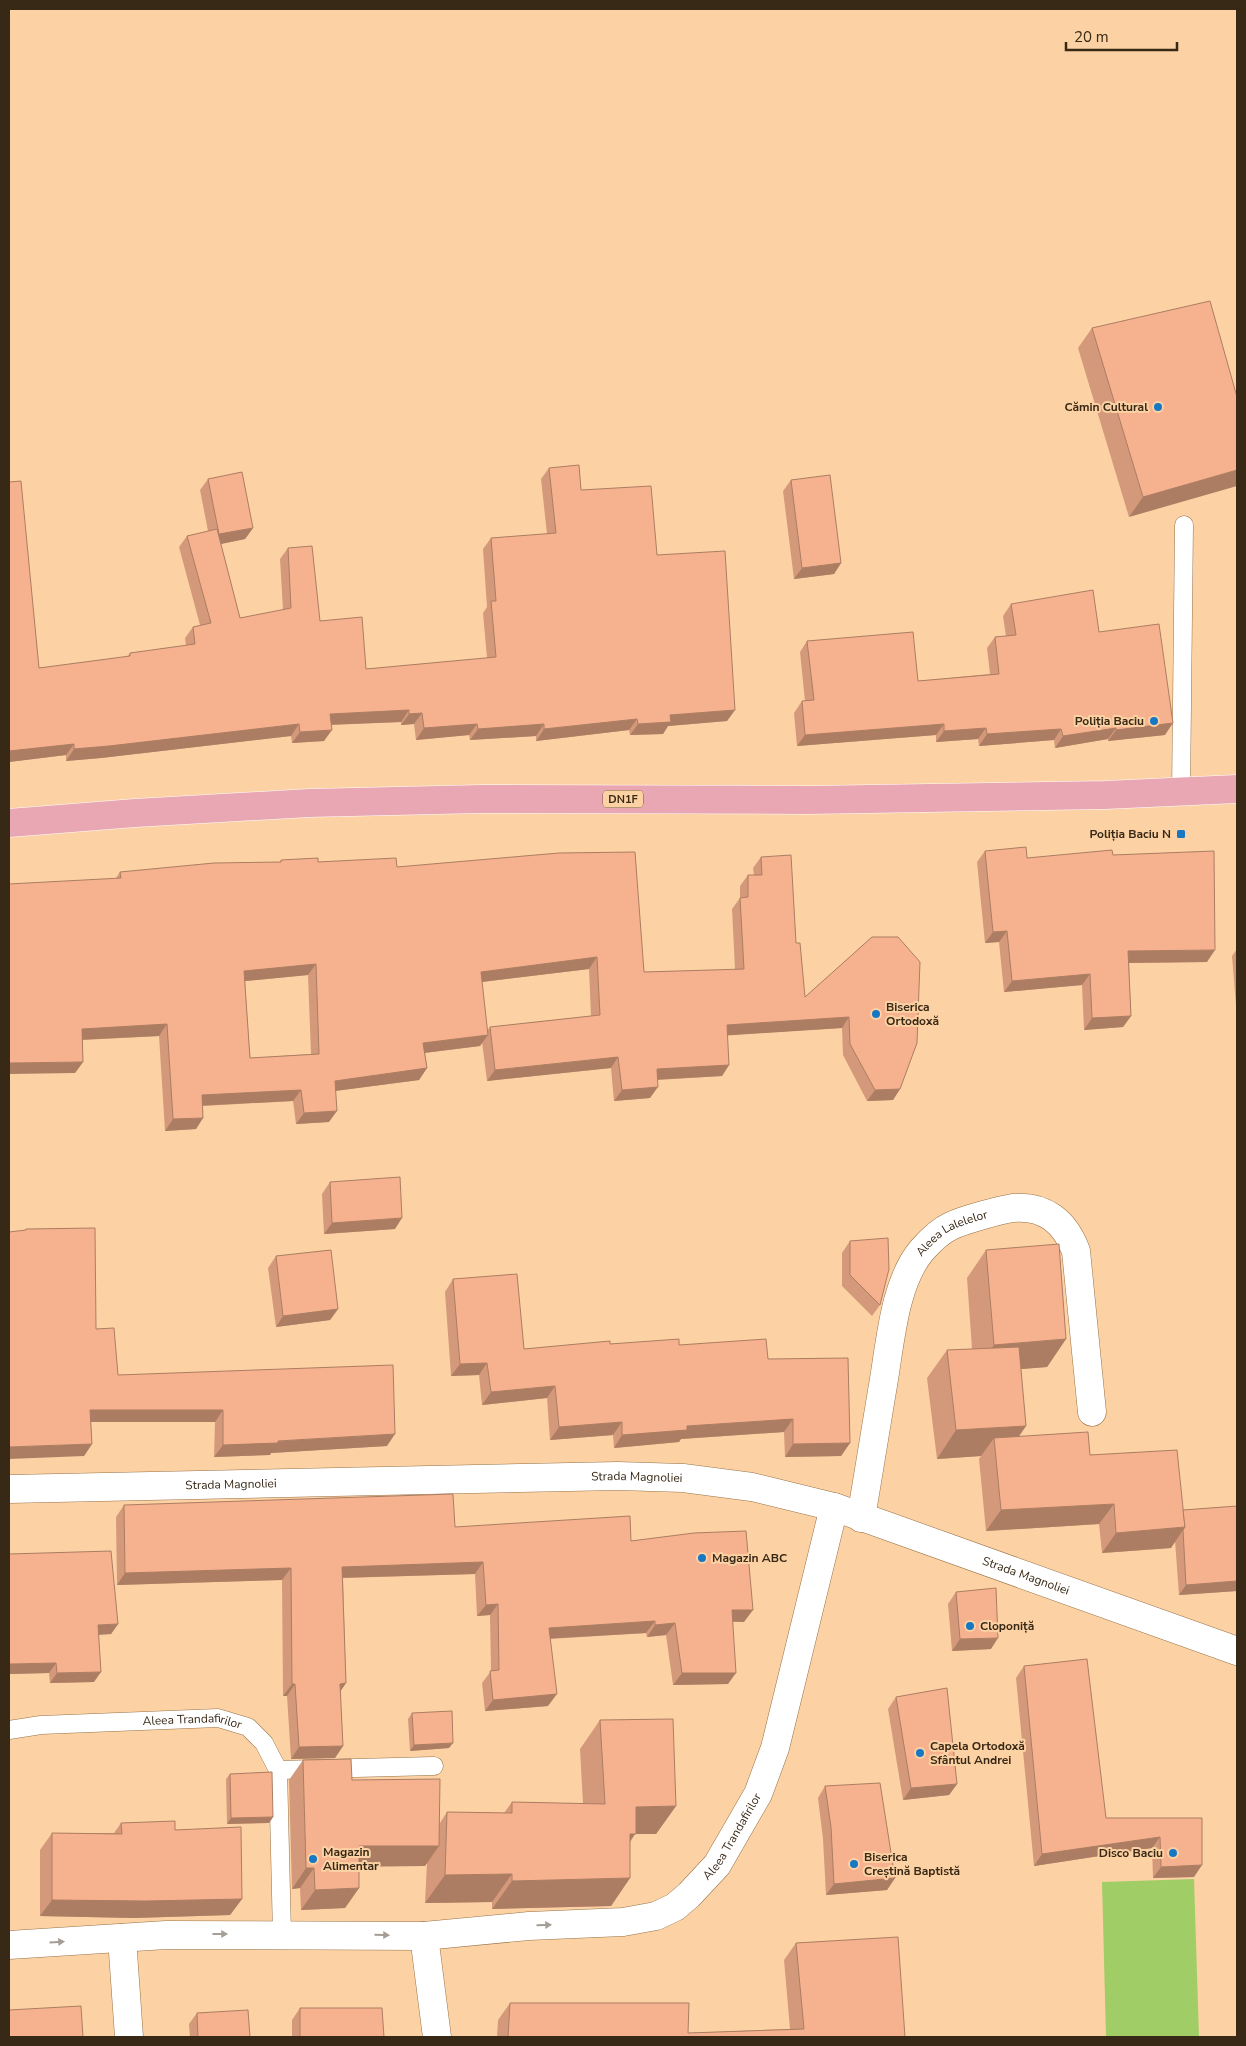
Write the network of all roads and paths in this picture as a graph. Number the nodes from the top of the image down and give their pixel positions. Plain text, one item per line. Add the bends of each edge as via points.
1 (1184, 525) dead end
2 (1237, 789) edge
3 (1180, 793) junction
4 (9, 823) edge
5 (1092, 1412) dead end
6 (9, 1489) edge
7 (834, 1508) junction
8 (861, 1518) junction
9 (1237, 1651) edge
10 (9, 1730) edge
11 (434, 1766) dead end
12 (278, 1770) junction
13 (282, 1934) junction
14 (424, 1936) junction
15 (122, 1938) junction
16 (9, 1945) edge
17 (129, 2037) edge
18 (436, 2037) edge

1 - 3 lane
2 - 3 main road, DN1F
3 - 4 main road, DN1F via 810,800 481,799 308,803
5 - 8 street, Aleea Lalelelor via 1076,1251 1061,1224 1038,1210 1023,1207 951,1226 921,1251 907,1274 897,1308
6 - 7 street, Strada Magnoliei via 618,1476 683,1478 752,1487
7 - 8 street, Strada Magnoliei
14 -> 7 street, Aleea Trandafirilor via 529,1926 623,1922 656,1916 690,1895 717,1865 736,1834 758,1794 776,1748
8 - 9 street, Strada Magnoliei
10 - 12 lane, Aleea Trandafirilor via 41,1725 218,1718 248,1727 264,1743
11 - 12 lane
12 - 13 lane, Aleea Trandafirilor
13 -> 14 street, Aleea Trandafirilor
15 -> 13 street, Aleea Trandafirilor
14 - 18 street
16 -> 15 street, Aleea Trandafirilor
15 - 17 street

